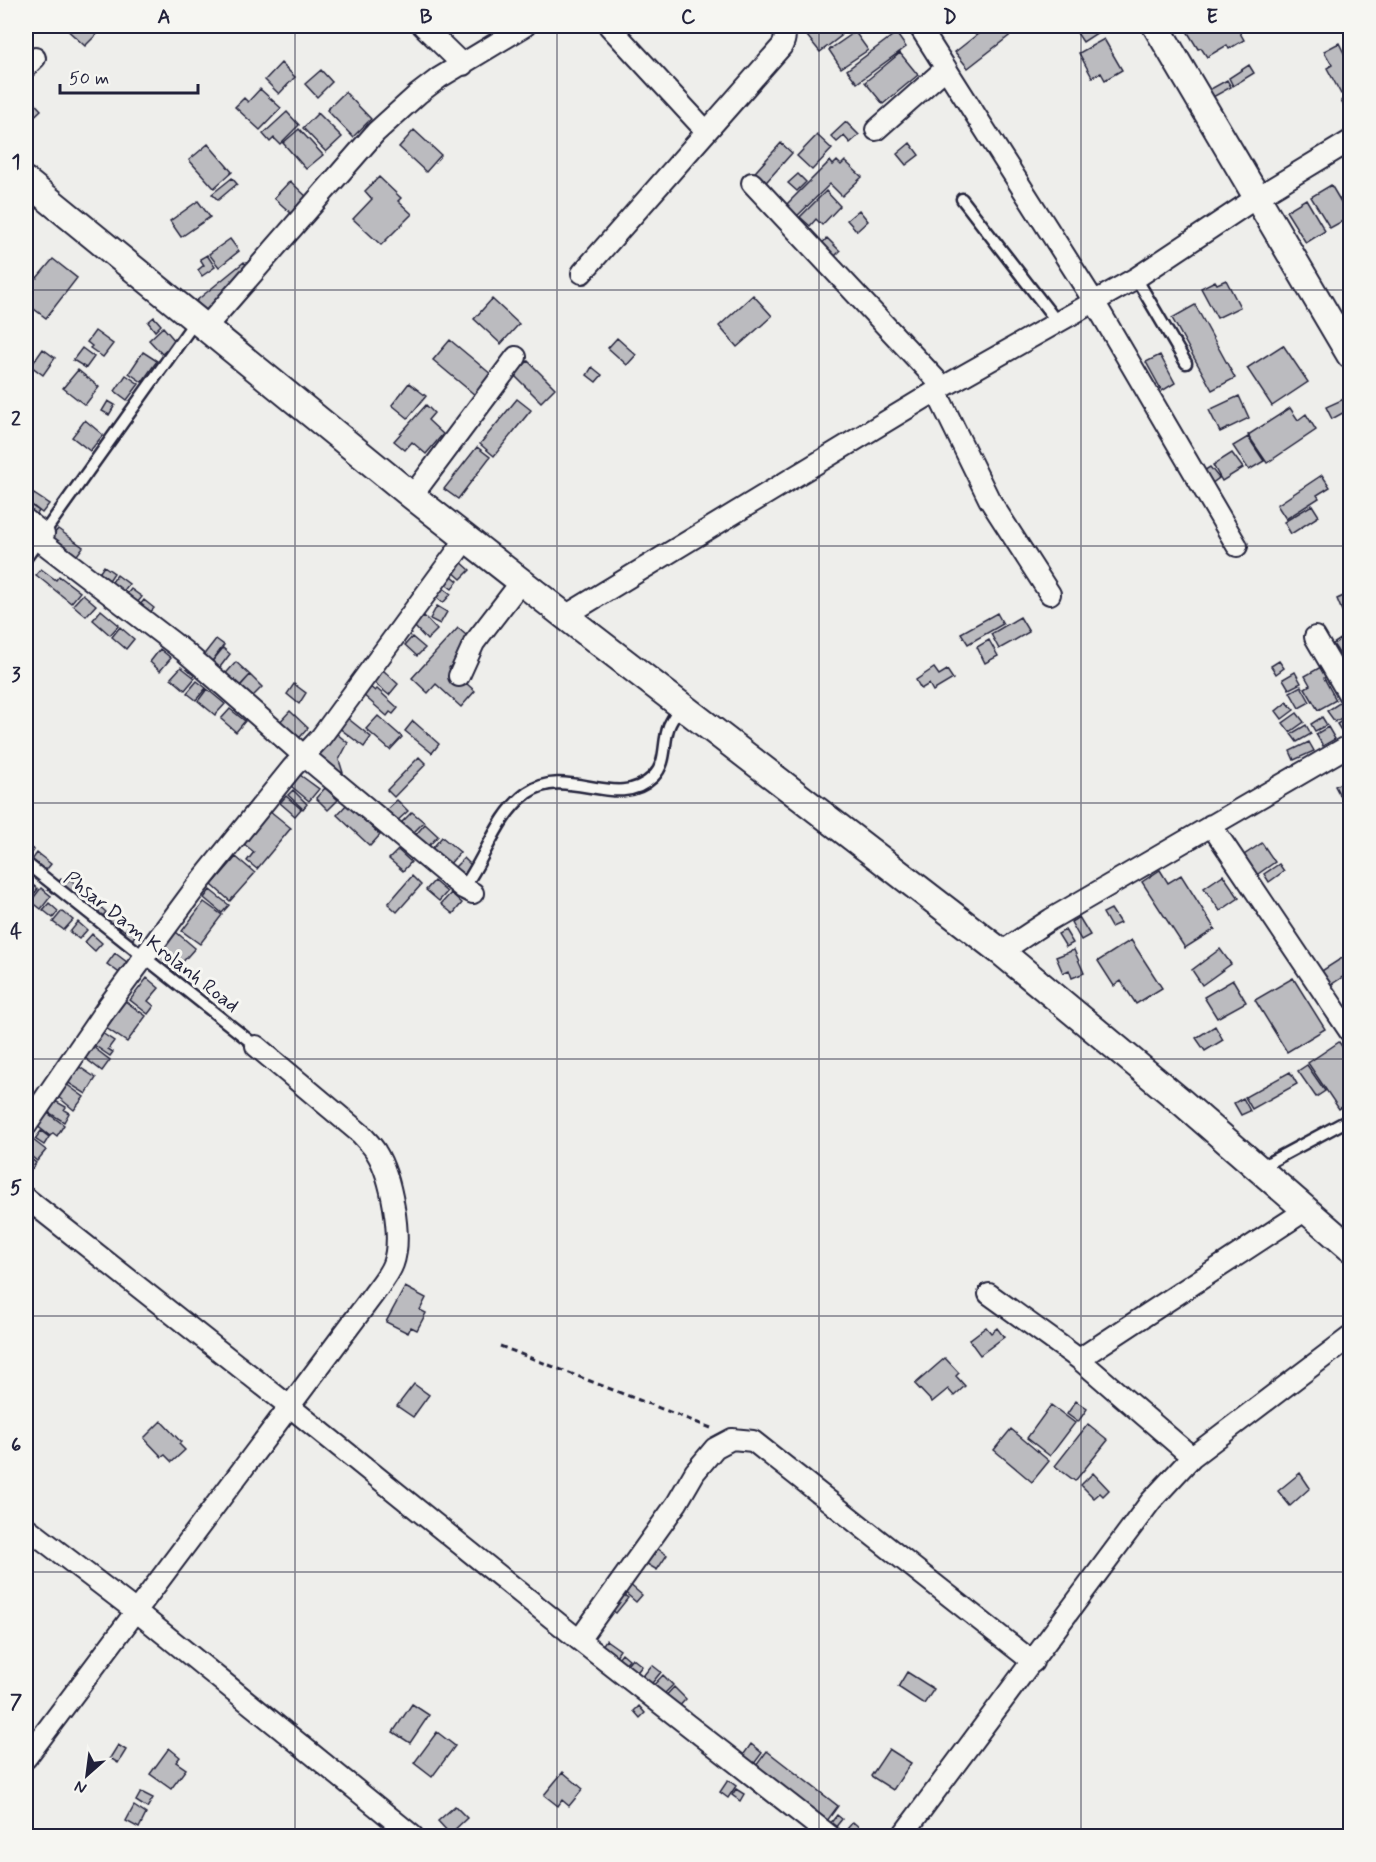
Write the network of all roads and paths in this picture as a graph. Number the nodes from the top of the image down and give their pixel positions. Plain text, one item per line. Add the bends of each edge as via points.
1 (423, 26) edge
2 (525, 26) edge
3 (609, 26) edge
4 (780, 26) edge
5 (919, 26) edge
6 (1156, 26) edge
7 (463, 64) junction
8 (946, 68) junction
9 (876, 130) dead end
10 (706, 131) junction
11 (1350, 141) edge
12 (26, 181) edge
13 (752, 183) dead end
14 (1257, 198) junction
15 (962, 200) dead end
16 (582, 273) dead end
17 (1137, 278) junction
18 (1095, 303) junction
19 (1058, 323) junction
20 (201, 324) junction
21 (1350, 355) edge
22 (516, 357) dead end
23 (1186, 363) dead end
24 (940, 389) junction
25 (412, 496) junction
26 (26, 520) edge
27 (41, 537) junction
28 (466, 539) junction
29 (1237, 546) dead end
30 (26, 558) edge
31 (521, 582) junction
32 (1050, 594) dead end
33 (564, 616) junction
34 (1315, 637) dead end
35 (459, 676) dead end
36 (1350, 697) edge
37 (681, 706) junction
38 (1350, 745) edge
39 (303, 755) junction
40 (1211, 825) junction
41 (26, 864) edge
42 (468, 890) joint
43 (1001, 952) junction
44 (144, 958) junction
45 (1350, 1032) edge
46 (256, 1046) joint
47 (1350, 1119) edge
48 (26, 1126) edge
49 (1259, 1168) junction
50 (26, 1198) edge
51 (1306, 1210) junction
52 (1350, 1248) edge
53 (989, 1294) dead end
54 (1350, 1337) edge
55 (500, 1346) dead end
56 (1079, 1359) junction
57 (289, 1406) junction
58 (732, 1439) junction
59 (1192, 1457) junction
60 (26, 1527) edge
61 (137, 1612) junction
62 (579, 1640) junction
63 (1033, 1662) junction
64 (26, 1758) edge
65 (413, 1836) edge
66 (830, 1836) edge
67 (902, 1836) edge

1 - 7 street
2 - 7 street
3 - 10 street
4 - 10 street via 785,38 782,46
5 - 8 street
6 - 14 street
7 - 20 street via 418,94 376,132
8 - 9 street
8 - 18 street
10 - 16 street
11 - 14 street
12 - 20 street
13 - 24 street
14 - 17 street
14 - 21 street
15 - 19 lane
17 - 18 street
17 - 23 lane
18 - 19 street
18 - 29 street
19 - 24 street
20 - 25 street
20 - 27 lane
22 - 25 street
24 - 32 street via 989,499
24 - 33 street
25 - 28 street
26 - 27 street
27 - 30 lane
27 - 39 street via 184,651
28 - 31 street
28 - 39 street via 321,737
31 - 33 street
31 - 35 street via 474,643
33 - 37 street
34 - 36 street
37 - 42 lane via 669,726 661,768 653,777 629,791 563,782 529,792 514,804 500,825
37 - 43 street
38 - 40 street
39 - 42 street
39 - 44 street
40 - 43 street
40 - 45 street
41 - 44 lane, Phsar Dam Krolanh Road
43 - 49 street
44 - 46 lane, Phsar Dam Krolanh Road
44 - 48 street
46 - 57 street via 376,1151 395,1213 398,1244 393,1265 374,1295
47 - 49 lane
49 - 51 street
50 - 57 street
51 - 52 street
51 - 56 street
53 - 56 street
54 - 59 street
55 - 58 path
56 - 59 street
57 - 61 street
57 - 62 street
58 - 62 street via 715,1449 695,1472
58 - 63 street via 753,1441
59 - 63 street via 1151,1501
60 - 61 street
61 - 64 street
61 - 65 street
62 - 66 street
63 - 67 street

